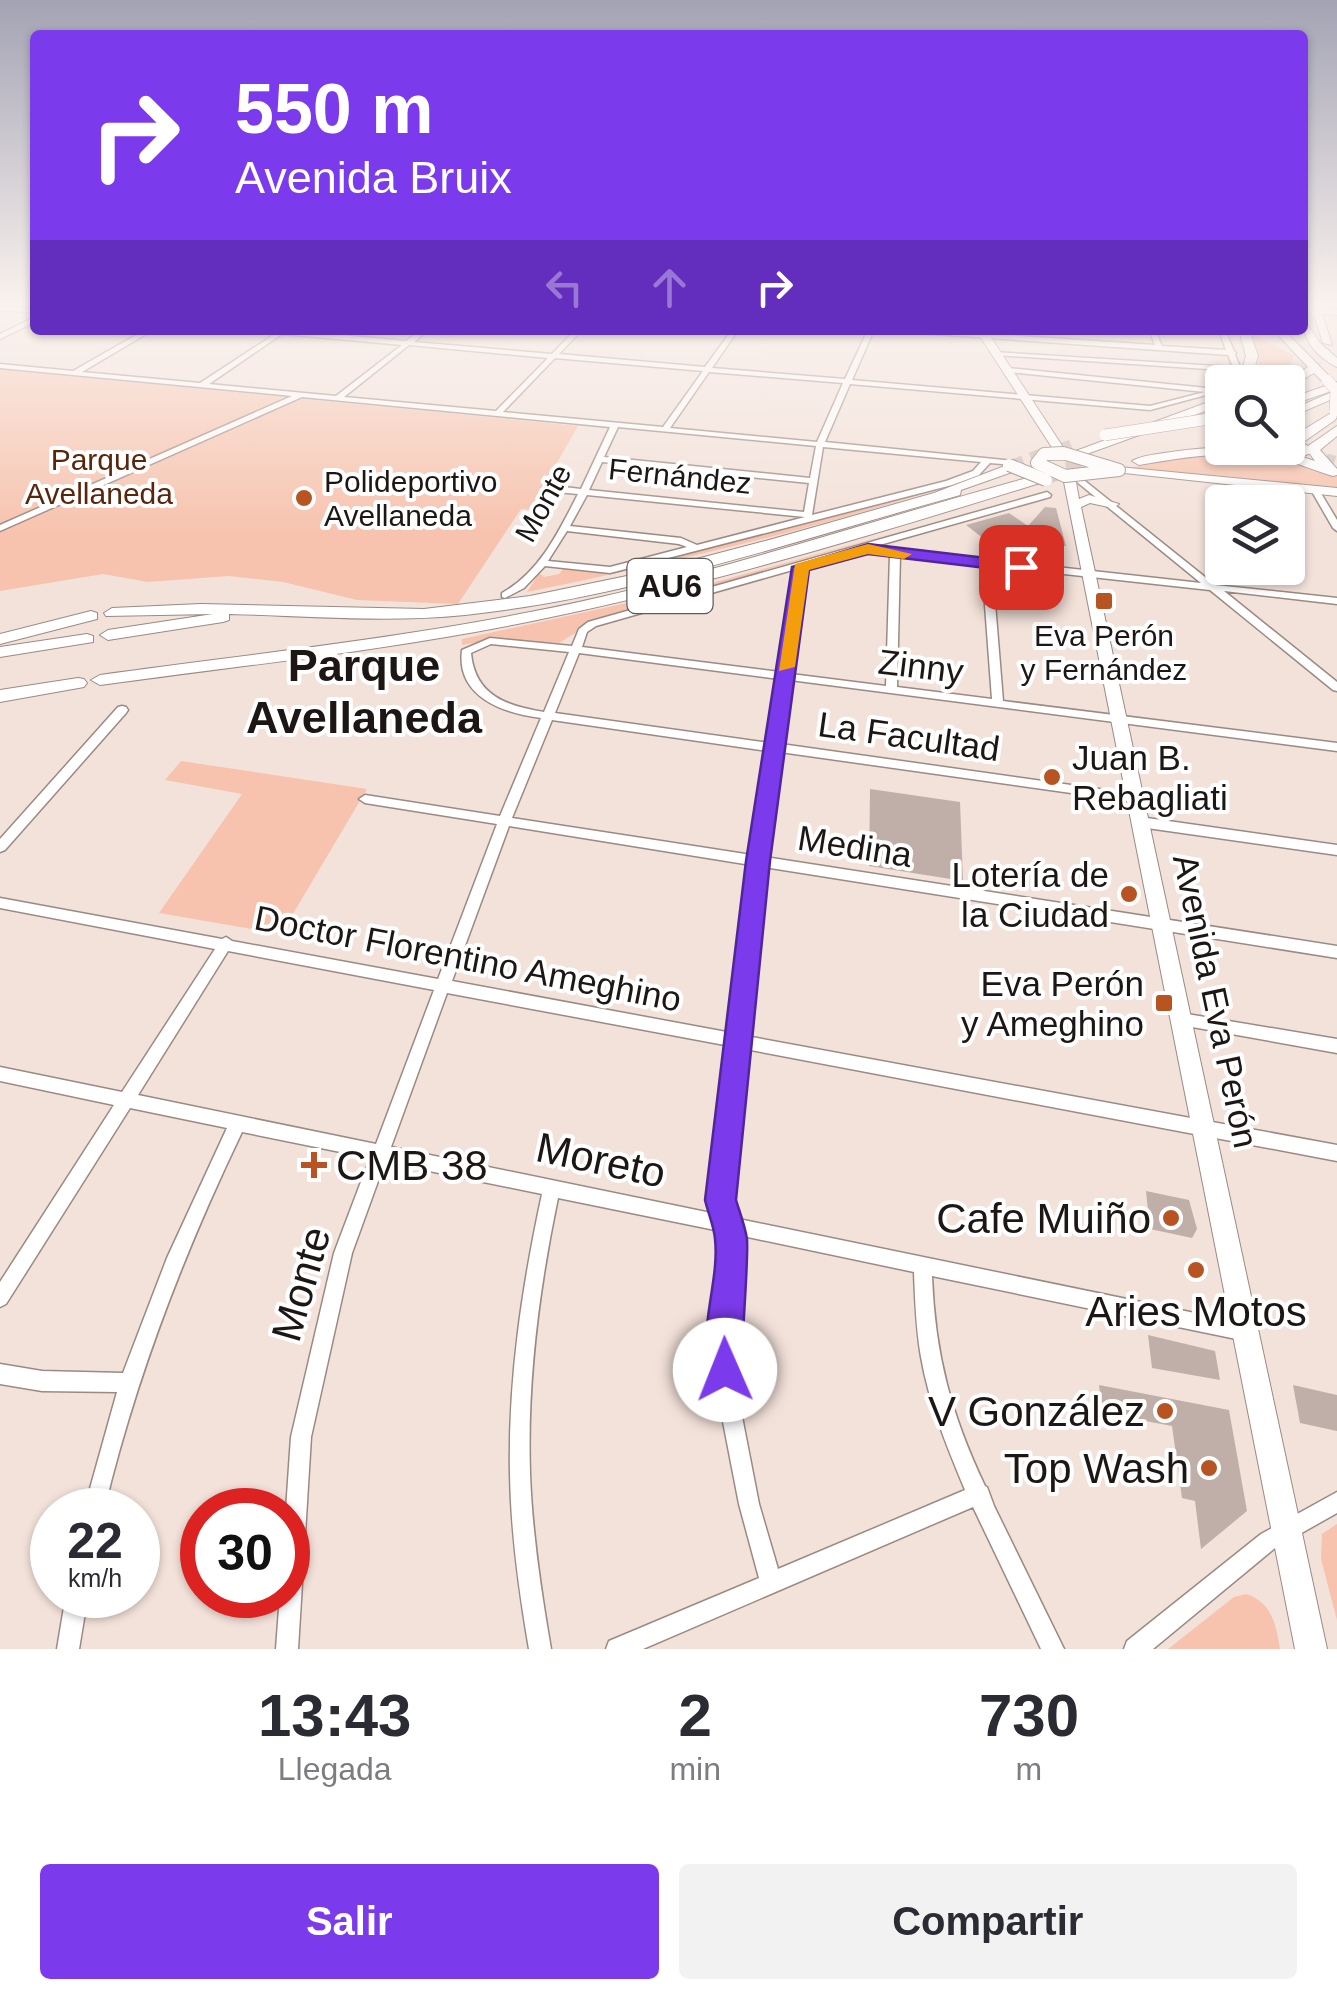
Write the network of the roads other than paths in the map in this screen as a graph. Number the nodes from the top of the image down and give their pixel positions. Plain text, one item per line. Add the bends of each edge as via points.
1 (1103, 378) edge
2 (138, 379) edge
3 (211, 379) edge
4 (357, 379) edge
5 (531, 379) edge
6 (703, 379) edge
7 (833, 379) edge
8 (1014, 379) edge
9 (1113, 379) edge
10 (846, 380) junction
11 (202, 385) junction
12 (303, 394) junction
13 (1335, 394) edge
14 (1026, 396) junction
15 (334, 397) junction
16 (1305, 399) edge
17 (1108, 403) junction
18 (1205, 408) edge
19 (1305, 408) edge
20 (498, 414) junction
21 (1205, 418) edge
22 (1205, 421) edge
23 (615, 425) junction
24 (1305, 428) edge
25 (665, 430) junction
26 (1337, 430) edge
27 (1205, 442) edge
28 (820, 444) junction
29 (1337, 448) edge
30 (599, 459) junction
31 (1138, 460) junction
32 (1075, 463) junction
33 (1118, 468) junction
34 (1335, 472) edge
35 (1023, 474) junction
36 (814, 481) junction
37 (546, 488) dead end
38 (1315, 490) junction
39 (583, 492) junction
40 (1336, 492) edge
41 (1113, 504) junction
42 (1075, 505) junction
43 (810, 517) junction
44 (0, 528) edge
45 (564, 528) junction
46 (1337, 528) edge
47 (696, 548) junction
48 (868, 549) junction
49 (895, 553) junction
50 (544, 563) junction
51 (987, 563) junction
52 (801, 567) junction
53 (1089, 575) junction
54 (1216, 588) junction
55 (505, 596) dead end
56 (1337, 601) edge
57 (270, 610) junction
58 (112, 612) dead end
59 (91, 616) dead end
60 (108, 636) dead end
61 (0, 639) edge
62 (87, 639) dead end
63 (574, 649) junction
64 (0, 652) edge
65 (466, 657) joint
66 (784, 676) junction
67 (100, 680) dead end
68 (78, 684) dead end
69 (1337, 688) edge
70 (890, 690) junction
71 (0, 696) edge
72 (998, 703) junction
73 (122, 710) dead end
74 (547, 716) junction
75 (1119, 719) junction
76 (1337, 747) edge
77 (774, 748) junction
78 (1135, 798) junction
79 (364, 800) dead end
80 (504, 822) junction
81 (1140, 822) junction
82 (0, 847) edge
83 (1337, 850) edge
84 (758, 861) junction
85 (0, 903) edge
86 (1162, 924) junction
87 (226, 943) junction
88 (1337, 952) edge
89 (446, 983) junction
90 (1181, 1019) junction
91 (736, 1039) junction
92 (1337, 1046) edge
93 (0, 1074) edge
94 (126, 1100) junction
95 (238, 1122) junction
96 (1204, 1128) junction
97 (382, 1153) junction
98 (1337, 1153) edge
99 (552, 1188) junction
100 (727, 1224) junction
101 (922, 1267) junction
102 (0, 1298) edge
103 (1246, 1332) junction
104 (0, 1374) edge
105 (127, 1383) junction
106 (100, 1488) edge
107 (980, 1494) junction
108 (1337, 1502) edge
109 (1287, 1528) junction
110 (771, 1583) junction
111 (73, 1618) edge
112 (68, 1649) edge
113 (286, 1649) edge
114 (540, 1649) edge
115 (617, 1649) edge
116 (1053, 1649) edge
117 (1136, 1649) edge
118 (1311, 1649) edge

1 - 17 street
2 - 11 street
3 - 11 street
4 - 15 street
5 - 20 street
6 - 25 street
7 - 10 street
8 - 14 main road, Avenida Eva Perón
9 - 17 street via 1217,391 1157,408
10 - 14 street
10 - 28 street
11 - 12 street
12 - 15 street
12 - 44 street
13 - 16 highway
13 - 19 main road
13 - 24 highway
14 - 17 street
14 - 32 main road, Avenida Eva Perón
15 - 20 street
18 - 32 highway
20 - 23 street
21 - 32 highway, bridge via 1105,435
22 - 32 highway
23 - 25 street
23 - 30 street, Monte
25 - 28 street
26 - 34 highway via 1313,449
27 - 31 highway
28 - 35 street
28 - 36 street
29 - 34 highway via 1326,455
30 - 36 street
30 - 39 street, Monte
31 - 33 highway
31 - 34 highway via 1232,448 1292,456
32 - 33 main road, bridge
32 - 41 street
32 - 42 main road, Avenida Eva Perón
33 - 38 main road
35 - 42 main road
35 - 43 street via 968,477
35 - 48 street
35 - 57 highway, AU6 via 716,557 508,604 403,615
35 - 67 highway, AU6 via 872,531 738,570 516,620
36 - 43 street
37 - 39 street, Fernández
38 - 40 main road
38 - 46 street
39 - 43 street, Fernández
39 - 45 street, Monte
41 - 42 main road via 1089,499
41 - 54 street
42 - 53 main road, Avenida Eva Perón
43 - 47 street
45 - 47 street via 681,540
45 - 50 street, Monte
47 - 50 street via 610,570
48 - 49 street
48 - 52 street
49 - 51 street
49 - 70 street
50 - 55 street, Monte
51 - 53 street
51 - 72 street
52 - 63 street, Monte via 592,624
52 - 66 street
53 - 54 street
53 - 75 main road, Avenida Eva Perón
54 - 56 street
54 - 69 street
57 - 58 highway, AU6 via 172,606
57 - 60 highway, AU6
59 - 61 highway
62 - 64 highway
63 - 65 street, Zinny via 498,641 476,644
63 - 66 street, Zinny
63 - 74 street, Monte
65 - 74 street, La Facultad via 469,676 485,696
66 - 70 street, Zinny
66 - 77 street
68 - 71 highway
70 - 72 street, Zinny
72 - 75 street, Zinny
73 - 82 street
74 - 77 street, La Facultad
74 - 80 street, Monte
75 - 76 street, Zinny
75 - 78 main road, Avenida Eva Perón
77 - 78 street, La Facultad
77 - 84 street
78 - 81 main road, Avenida Eva Perón
79 - 80 street, Medina
80 - 84 street, Medina
80 - 89 street, Monte
81 - 83 street
81 - 86 main road, Avenida Eva Perón
84 - 86 street, Medina
84 - 91 street
85 - 87 street, Doctor Florentino Ameghino
86 - 88 street, Medina
86 - 90 main road, Avenida Eva Perón
87 - 89 street, Doctor Florentino Ameghino
87 - 94 street
89 - 91 street, Doctor Florentino Ameghino
89 - 97 street, Monte
90 - 92 street
90 - 96 main road, Avenida Eva Perón
91 - 96 street, Doctor Florentino Ameghino
91 - 100 street via 721,1200
93 - 94 street, Moreto
94 - 95 street, Moreto
94 - 102 street
95 - 97 street, Moreto
95 - 105 street via 178,1244
96 - 98 street, Doctor Florentino Ameghino
96 - 103 main road, Avenida Eva Perón
97 - 99 street, Moreto
97 - 113 street, Monte via 343,1253 310,1387 294,1500
99 - 100 street, Moreto
99 - 114 street via 526,1306 517,1432
100 - 101 street, Moreto
100 - 110 street via 728,1396
101 - 103 street, Moreto
101 - 107 street via 933,1370
103 - 109 main road, Avenida Eva Perón
104 - 105 street via 42,1382
105 - 106 street
107 - 110 street
107 - 116 street
108 - 109 street
109 - 117 street
109 - 118 main road, Avenida Eva Perón
110 - 115 street
111 - 112 street

